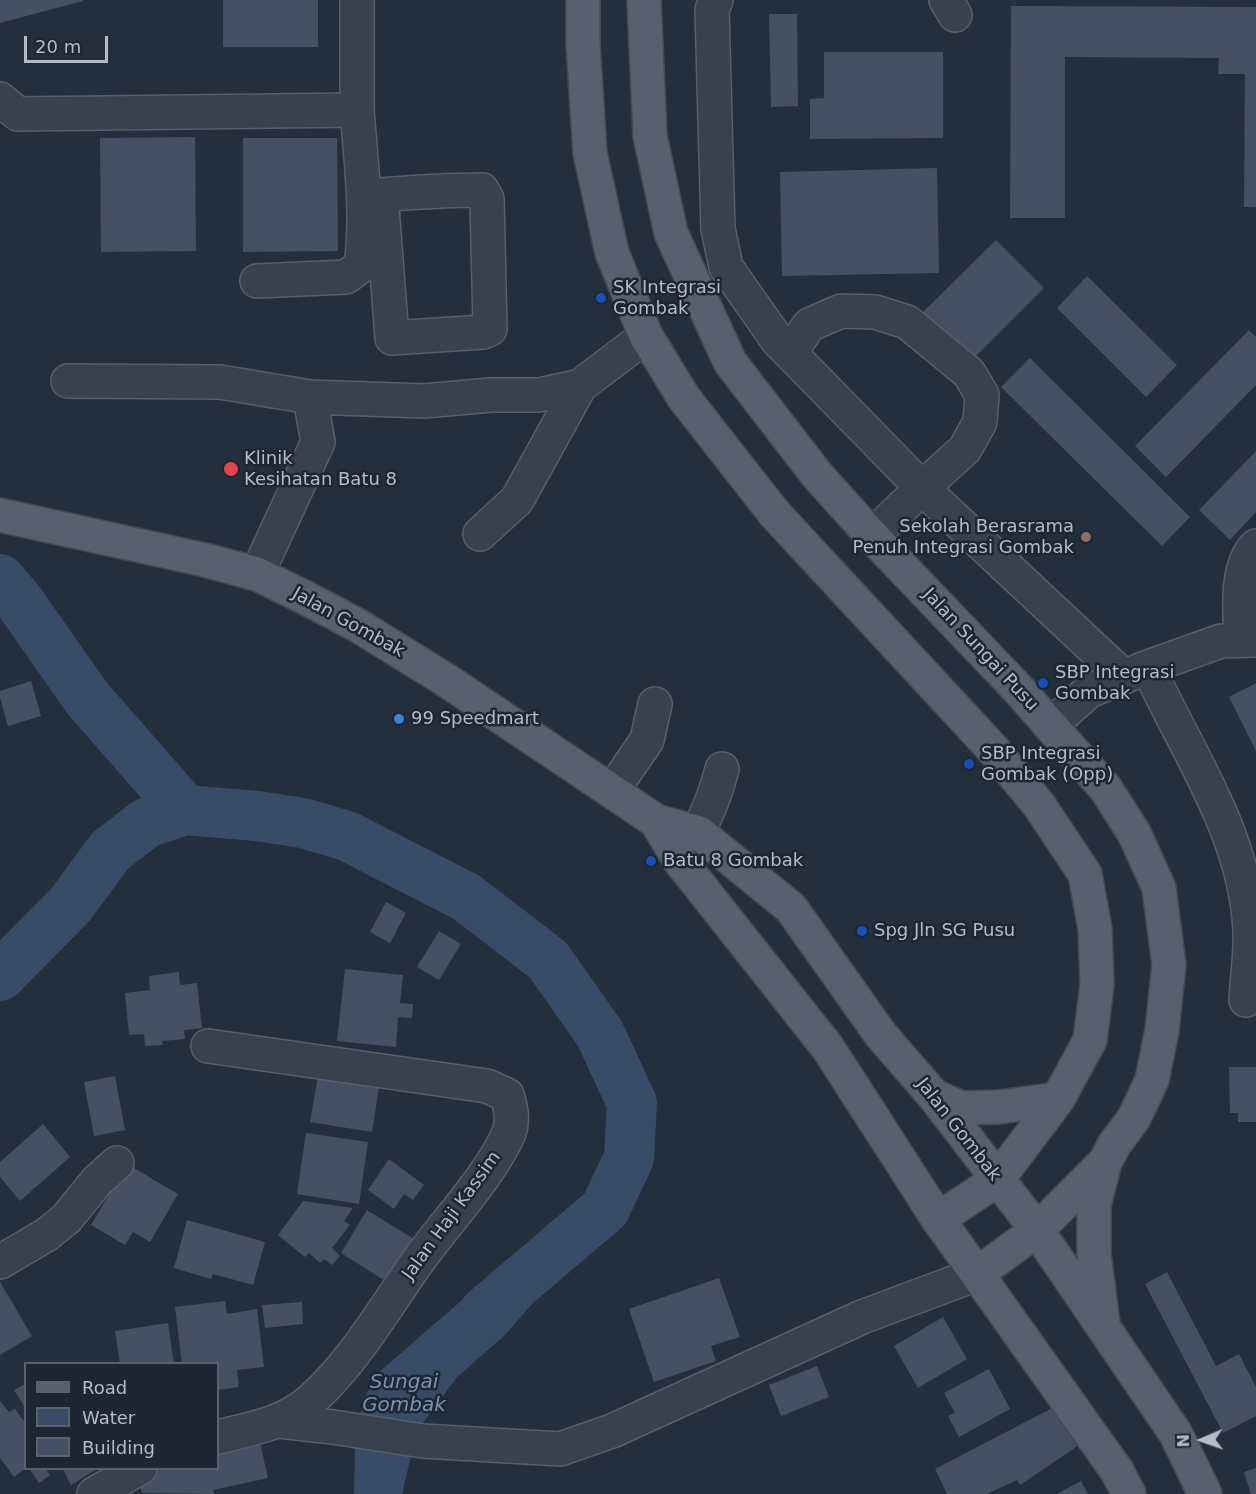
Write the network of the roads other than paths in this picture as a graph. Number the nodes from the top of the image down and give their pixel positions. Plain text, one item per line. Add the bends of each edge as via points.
1 (357, 0) edge
2 (583, 0) edge
3 (644, 0) edge
4 (716, 0) edge
5 (0, 99) edge
6 (357, 110) junction
7 (375, 195) junction
8 (257, 280) dead end
9 (646, 336) junction
10 (790, 353) junction
11 (68, 381) dead end
12 (580, 386) junction
13 (310, 397) junction
14 (922, 488) junction
15 (0, 515) edge
16 (480, 534) dead end
17 (872, 536) junction
18 (1256, 546) edge
19 (257, 574) junction
20 (1248, 640) edge
21 (1136, 672) junction
22 (655, 704) dead end
23 (1050, 726) junction
24 (722, 769) dead end
25 (612, 791) junction
26 (656, 821) junction
27 (699, 833) junction
28 (680, 861) junction
29 (1246, 1000) dead end
30 (208, 1046) dead end
31 (934, 1096) junction
32 (1058, 1099) junction
33 (1105, 1162) junction
34 (117, 1163) dead end
35 (997, 1180) junction
36 (938, 1219) junction
37 (1037, 1230) junction
38 (0, 1262) edge
39 (977, 1274) junction
40 (1104, 1330) junction
41 (279, 1421) junction
42 (219, 1437) edge
43 (136, 1470) edge
44 (94, 1494) edge
45 (1129, 1494) edge
46 (1205, 1494) edge

1 - 6 street
2 - 9 main road via 590,153 612,253
3 - 17 main road, Jalan Sungai Pusu via 650,136 671,234 730,362 816,475
4 - 10 street via 712,10 718,229 726,267 778,342
5 - 6 street via 18,114
6 - 7 street
7 - 7 street via 382,207 392,338 490,329 487,200 482,190
7 - 8 street via 361,266 346,278
9 - 12 street
9 - 32 main road via 684,398 774,513 990,746 1039,805 1085,874 1095,928 1097,985 1090,1040
10 - 14 street
10 - 14 street via 809,325 841,311 875,312 908,322 969,373 982,395 980,422 965,449
11 - 13 street via 220,382
12 - 13 street via 539,395 423,401
12 - 16 street via 517,500
13 - 19 street via 318,442
14 - 17 street
14 - 21 street
15 - 19 main road, Jalan Gombak
17 - 23 main road, Jalan Sungai Pusu
18 - 20 street via 1242,575 1240,603
19 - 25 main road, Jalan Gombak via 357,625
20 - 21 street via 1221,641
21 - 23 street via 1089,691
21 - 29 street via 1168,712 1221,814 1244,883 1250,932
22 - 25 street via 647,740
23 - 33 main road, Jalan Sungai Pusu via 1106,789 1134,833 1159,888 1169,965 1152,1080 1134,1118
24 - 27 street
25 - 26 main road, Jalan Gombak
26 - 27 main road, Jalan Gombak
26 - 28 main road, Jalan Gombak
27 - 28 street
27 - 31 main road, Jalan Gombak via 791,908 881,1035
28 - 36 main road, Jalan Gombak via 828,1048
30 - 41 street, Jalan Haji Kassim via 487,1086 507,1095 512,1112 509,1133 488,1169 379,1320 309,1402
31 - 32 main road via 961,1108
31 - 35 main road, Jalan Gombak
32 - 35 main road
33 - 37 main road, Jalan Sungai Pusu
33 - 40 main road via 1094,1205 1094,1254
34 - 38 street via 66,1219
35 - 36 main road
35 - 37 main road, Jalan Gombak
36 - 39 main road, Jalan Gombak
37 - 39 main road, Jalan Sungai Pusu
37 - 40 main road, Jalan Gombak
39 - 41 street via 862,1317 612,1431 560,1449 423,1441
39 - 45 main road, Jalan Gombak via 1117,1471
40 - 46 main road, Jalan Gombak via 1176,1434
41 - 42 street, Jalan Haji Kassim
43 - 44 street

